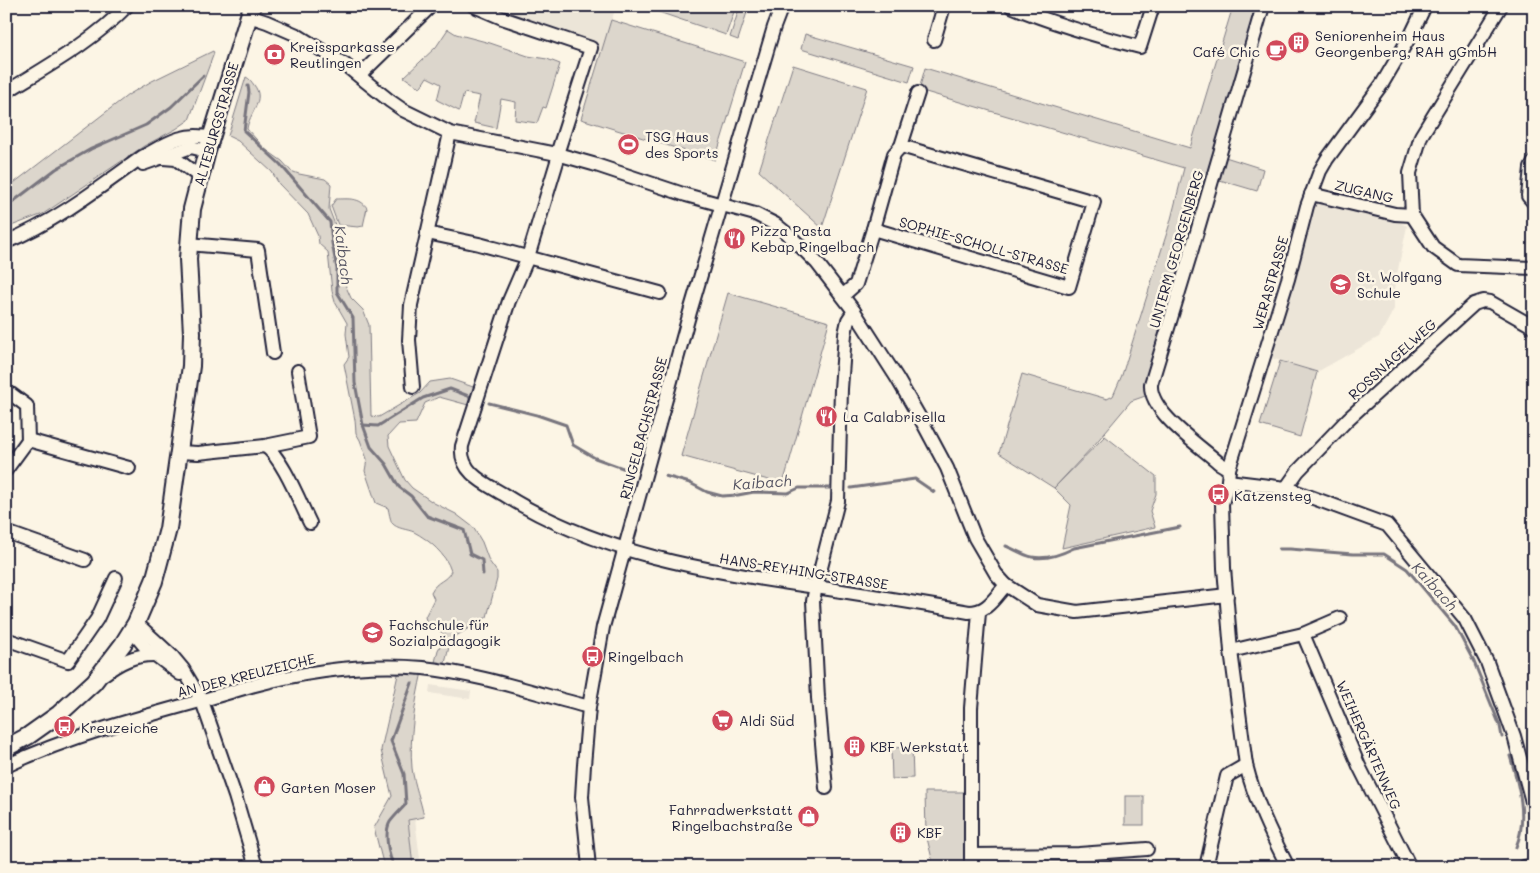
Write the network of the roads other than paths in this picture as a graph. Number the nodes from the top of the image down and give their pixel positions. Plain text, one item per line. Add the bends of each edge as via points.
1 (127, 6) edge
2 (431, 6) edge
3 (474, 6) edge
4 (782, 6) edge
5 (944, 6) edge
6 (1011, 6) edge
7 (1153, 6) edge
8 (1262, 6) edge
9 (1425, 6) edge
10 (1501, 6) edge
11 (250, 11) edge
12 (934, 40) dead end
13 (360, 75) junction
14 (6, 92) edge
15 (918, 93) dead end
16 (450, 133) junction
17 (209, 145) junction
18 (901, 146) junction
19 (558, 154) junction
20 (161, 157) junction
21 (1534, 162) edge
22 (122, 172) junction
23 (200, 177) junction
24 (1310, 194) junction
25 (1534, 203) edge
26 (721, 205) junction
27 (1412, 214) junction
28 (873, 229) junction
29 (427, 233) junction
30 (6, 242) edge
31 (188, 244) junction
32 (528, 257) junction
33 (1534, 268) edge
34 (660, 292) dead end
35 (841, 294) junction
36 (854, 311) junction
37 (1534, 327) edge
38 (273, 353) dead end
39 (298, 371) dead end
40 (413, 387) dead end
41 (6, 394) edge
42 (28, 440) junction
43 (264, 446) junction
44 (179, 452) junction
45 (129, 468) dead end
46 (6, 470) edge
47 (1229, 475) junction
48 (1286, 488) junction
49 (310, 523) dead end
50 (6, 532) edge
51 (625, 550) junction
52 (85, 560) dead end
53 (116, 578) dead end
54 (1006, 585) junction
55 (816, 587) junction
56 (1226, 595) junction
57 (979, 612) junction
58 (1340, 618) dead end
59 (134, 627) junction
60 (1304, 634) junction
61 (6, 639) edge
62 (1231, 651) junction
63 (154, 656) junction
64 (94, 682) junction
65 (193, 686) junction
66 (202, 700) junction
67 (589, 707) junction
68 (6, 748) edge
69 (1246, 765) junction
70 (6, 766) edge
71 (826, 788) dead end
72 (1534, 809) edge
73 (1147, 849) dead end
74 (971, 861) edge
75 (1534, 865) edge
76 (256, 867) edge
77 (589, 867) edge
78 (1206, 867) edge
79 (1288, 867) edge
80 (1410, 867) edge
81 (1524, 867) edge

1 - 14 street via 111,23 75,49
2 - 13 street
3 - 19 street via 591,48
4 - 26 street, RINGELBACHSTRASSE
5 - 12 street
6 - 7 street via 1093,36 1140,47
8 - 47 street, UNTERM GEORGENBERG via 1150,384 1151,394 1161,412 1220,463
9 - 24 street, WERASTRASSE via 1382,84 1327,159
10 - 27 street via 1421,136 1410,173
11 - 13 street
11 - 17 main road, ALTEBURGSTRASSE
13 - 16 street via 403,110
15 - 18 street
16 - 19 street
16 - 29 street
17 - 20 street
17 - 22 street via 194,136 180,138
17 - 23 main road, ALTEBURGSTRASSE
18 - 28 street via 894,154
18 - 28 street, SOPHIE-SCHOLL-STRASSE via 1094,202 1069,287
19 - 26 street
19 - 32 street
20 - 22 street
20 - 23 street via 176,159
21 - 25 street via 1528,196
22 - 30 street via 47,222
23 - 31 main road, ALTEBURGSTRASSE
24 - 27 street, ZUGANG via 1395,214
24 - 47 street, WERASTRASSE
26 - 35 street via 755,214 775,224 818,263
26 - 51 street, RINGELBACHSTRASSE
27 - 33 street via 1433,247 1458,265
28 - 35 street via 856,284
29 - 32 street
29 - 40 street via 409,322
31 - 38 street via 258,250
31 - 44 main road, ALTEBURGSTRASSE via 192,350
32 - 34 street
32 - 51 street, HANS-REYHING-STRASSE via 496,340 462,446 462,459 476,477 521,506 575,532
35 - 36 street
36 - 54 street via 924,425 947,468 976,538 996,574
36 - 55 street via 845,334 838,501
37 - 48 street, ROSSNAGELWEG via 1490,302 1474,304 1348,419
39 - 43 street via 309,437
41 - 42 street via 27,406
42 - 45 street
42 - 46 street
43 - 44 street
43 - 49 street via 283,470
44 - 59 main road, ALTEBURGSTRASSE via 165,544
47 - 48 street
47 - 56 street, WERASTRASSE via 1222,504
48 - 72 street via 1387,525 1464,619 1491,671 1514,736
50 - 52 street
51 - 55 street, HANS-REYHING-STRASSE via 719,573
51 - 67 street, RINGELBACHSTRASSE via 603,627
53 - 61 street via 97,619 68,661
54 - 56 street via 1037,605 1077,612
54 - 57 street
55 - 57 street, HANS-REYHING-STRASSE
55 - 71 street via 814,623
56 - 62 street, WERASTRASSE
57 - 74 street via 971,708
58 - 60 street
59 - 63 street
59 - 64 main road, ALTEBURGSTRASSE
59 - 65 street via 173,657
60 - 62 street
60 - 80 street, WEIHERGÄRTENWEG via 1359,766
62 - 69 street, WERASTRASSE
63 - 64 street via 126,659
63 - 65 street
64 - 68 main road, ALTEBURGSTRASSE via 59,714
65 - 66 street
66 - 67 street, AN DER KREUZEICHE via 297,675 342,668 390,666 484,678
66 - 70 street, AN DER KREUZEICHE via 69,740
66 - 76 street
67 - 77 street, RINGELBACHSTRASSE via 582,797
69 - 78 street via 1227,776
69 - 79 street, WERASTRASSE via 1270,832
73 - 74 street
75 - 81 street

